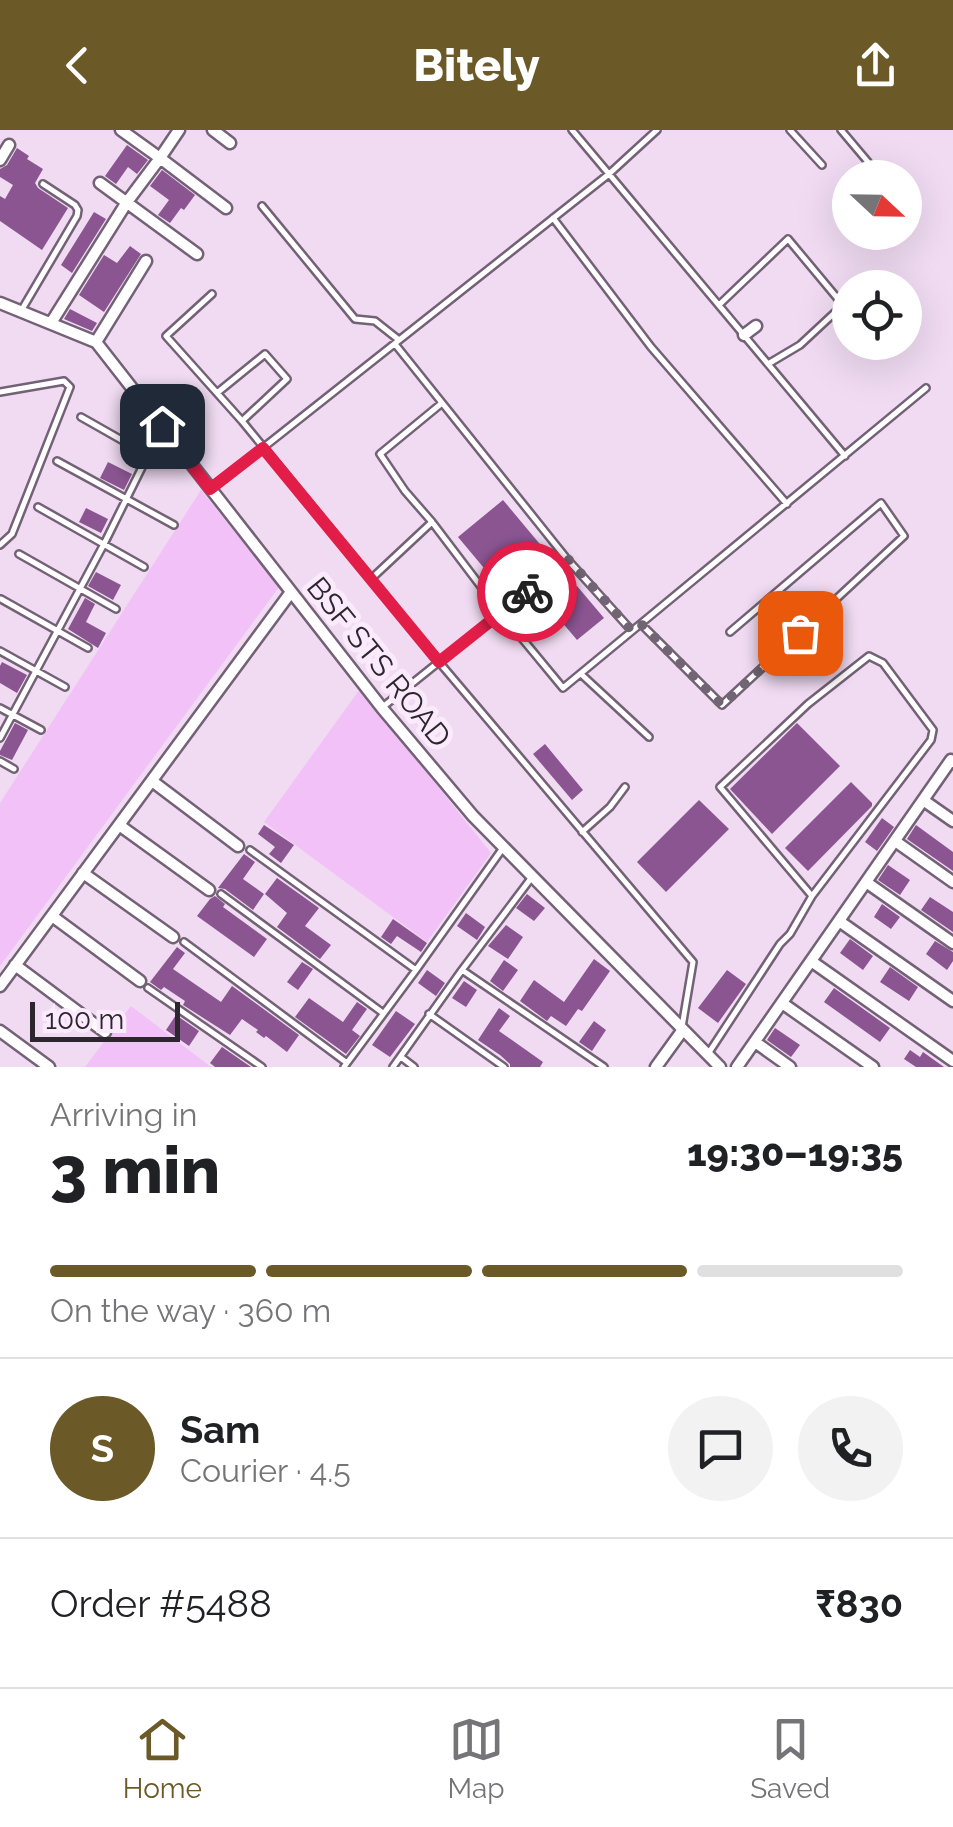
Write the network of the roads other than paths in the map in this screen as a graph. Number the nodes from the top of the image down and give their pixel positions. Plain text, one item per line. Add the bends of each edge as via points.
1 (121, 130) edge
2 (179, 130) edge
3 (213, 130) edge
4 (572, 130) edge
5 (657, 130) edge
6 (790, 130) edge
7 (841, 130) edge
8 (230, 142) dead end
9 (10, 144) dead end
10 (160, 158) junction
11 (0, 160) edge
12 (866, 160) edge
13 (822, 165) dead end
14 (609, 174) junction
15 (100, 183) dead end
16 (42, 184) dead end
17 (127, 202) junction
18 (262, 206) dead end
19 (226, 208) dead end
20 (553, 218) junction
21 (197, 254) dead end
22 (146, 261) dead end
23 (212, 294) dead end
24 (0, 302) edge
25 (719, 305) junction
26 (21, 311) junction
27 (52, 324) junction
28 (756, 326) dead end
29 (744, 335) junction
30 (96, 342) junction
31 (397, 342) junction
32 (768, 364) junction
33 (926, 388) dead end
34 (0, 392) edge
35 (216, 393) junction
36 (442, 402) junction
37 (82, 418) dead end
38 (242, 422) junction
39 (162, 426) junction
40 (263, 448) junction
41 (148, 455) junction
42 (845, 456) junction
43 (57, 461) dead end
44 (210, 489) junction
45 (127, 498) junction
46 (787, 504) junction
47 (38, 508) dead end
48 (432, 522) junction
49 (174, 525) dead end
50 (104, 544) junction
51 (0, 545) edge
52 (19, 554) dead end
53 (568, 559) junction
54 (144, 567) dead end
55 (371, 579) junction
56 (80, 590) junction
57 (291, 592) junction
58 (1, 599) edge
59 (116, 609) dead end
60 (501, 612) junction
61 (641, 624) junction
62 (57, 630) junction
63 (632, 631) junction
64 (730, 632) dead end
65 (88, 648) dead end
66 (0, 650) edge
67 (439, 662) junction
68 (36, 671) junction
69 (581, 674) junction
70 (65, 687) dead end
71 (0, 708) edge
72 (382, 708) junction
73 (12, 715) junction
74 (40, 730) dead end
75 (649, 737) dead end
76 (0, 738) edge
77 (0, 761) edge
78 (953, 762) edge
79 (14, 769) dead end
80 (152, 781) junction
81 (625, 787) dead end
82 (923, 800) junction
83 (953, 820) edge
84 (119, 826) junction
85 (582, 832) junction
86 (895, 841) junction
87 (244, 848) joint
88 (503, 848) junction
89 (83, 873) junction
90 (532, 877) junction
91 (866, 882) junction
92 (953, 882) edge
93 (215, 892) joint
94 (812, 896) junction
95 (52, 916) junction
96 (839, 921) junction
97 (178, 939) joint
98 (953, 943) edge
99 (811, 962) junction
100 (16, 965) junction
101 (416, 970) junction
102 (462, 970) junction
103 (144, 985) joint
104 (0, 986) edge
105 (953, 1002) edge
106 (782, 1003) junction
107 (383, 1014) junction
108 (430, 1014) junction
109 (682, 1030) junction
110 (0, 1031) edge
111 (105, 1032) dead end
112 (755, 1042) junction
113 (707, 1055) junction
114 (400, 1057) junction
115 (953, 1061) edge
116 (346, 1065) edge
117 (49, 1067) edge
118 (262, 1067) edge
119 (392, 1067) edge
120 (414, 1067) edge
121 (504, 1067) edge
122 (604, 1067) edge
123 (656, 1067) edge
124 (720, 1067) edge
125 (738, 1067) edge
126 (790, 1067) edge
127 (873, 1067) edge

1 - 10 street
2 - 10 street
3 - 8 street
4 - 14 lane
5 - 14 lane
6 - 13 lane
7 - 12 lane
9 - 11 street
10 - 17 street
10 - 19 street
14 - 20 lane
14 - 25 lane
15 - 17 street
16 - 26 lane via 74,204 78,216
17 - 21 street
17 - 27 street
18 - 31 lane via 355,319 375,321
20 - 31 lane
20 - 46 lane via 651,347
22 - 30 street
23 - 35 lane via 166,336
24 - 26 street, BSF STS ROAD
25 - 29 lane
25 - 32 lane via 788,238 843,305 800,346
26 - 27 street, BSF STS ROAD
27 - 30 street, BSF STS ROAD
28 - 29 street
29 - 32 lane
30 - 39 street, BSF STS ROAD
31 - 36 lane
31 - 40 lane
32 - 42 lane
33 - 42 lane
34 - 51 lane via 64,380 70,387 12,534
35 - 38 lane
35 - 38 lane via 266,354 287,379
36 - 48 lane via 380,454
36 - 53 lane
37 - 41 lane
38 - 40 lane
39 - 41 lane
39 - 44 street, BSF STS ROAD
40 - 44 lane
40 - 55 lane
41 - 45 lane
42 - 46 lane
43 - 45 lane
44 - 57 street, BSF STS ROAD
45 - 49 lane
45 - 50 lane
46 - 61 lane
47 - 50 lane
48 - 55 lane
48 - 60 lane
50 - 54 lane
50 - 56 lane
52 - 56 lane
53 - 60 lane
53 - 63 lane
55 - 67 lane
56 - 59 lane
56 - 62 lane
57 - 72 street, BSF STS ROAD
57 - 80 street
58 - 62 lane
60 - 67 lane
60 - 69 lane via 563,688
61 - 63 lane
61 - 64 lane via 722,705 904,536 881,503
62 - 65 lane
62 - 68 lane
63 - 69 lane
66 - 68 lane
67 - 72 lane
67 - 85 lane
68 - 70 lane
68 - 73 lane
69 - 75 lane
71 - 73 lane
72 - 88 street, BSF STS ROAD
73 - 74 lane
73 - 76 lane
77 - 79 lane
78 - 82 street
80 - 84 street
80 - 87 street
81 - 85 lane
82 - 83 street
82 - 86 street
84 - 89 street
84 - 93 street
85 - 109 lane via 692,962
86 - 91 street
86 - 92 street
87 - 101 lane
88 - 90 street, BSF STS ROAD
88 - 101 lane
89 - 95 street
89 - 97 street
90 - 102 lane
90 - 109 street, BSF STS ROAD
91 - 96 street
91 - 98 street
93 - 107 lane
94 - 94 lane via 720,788 870,656 883,663 933,730 931,740
94 - 113 lane
95 - 100 street
95 - 103 street
96 - 99 street
96 - 105 street
97 - 116 lane
99 - 106 street
99 - 115 street
100 - 104 street
100 - 111 street
101 - 107 lane
102 - 108 lane
102 - 122 lane
103 - 118 lane
106 - 112 street
106 - 127 street
107 - 116 lane
108 - 114 lane
108 - 121 lane
109 - 113 street, BSF STS ROAD
109 - 123 street
110 - 117 street
112 - 125 street
112 - 126 street
113 - 124 street, BSF STS ROAD
114 - 119 lane
114 - 120 lane

